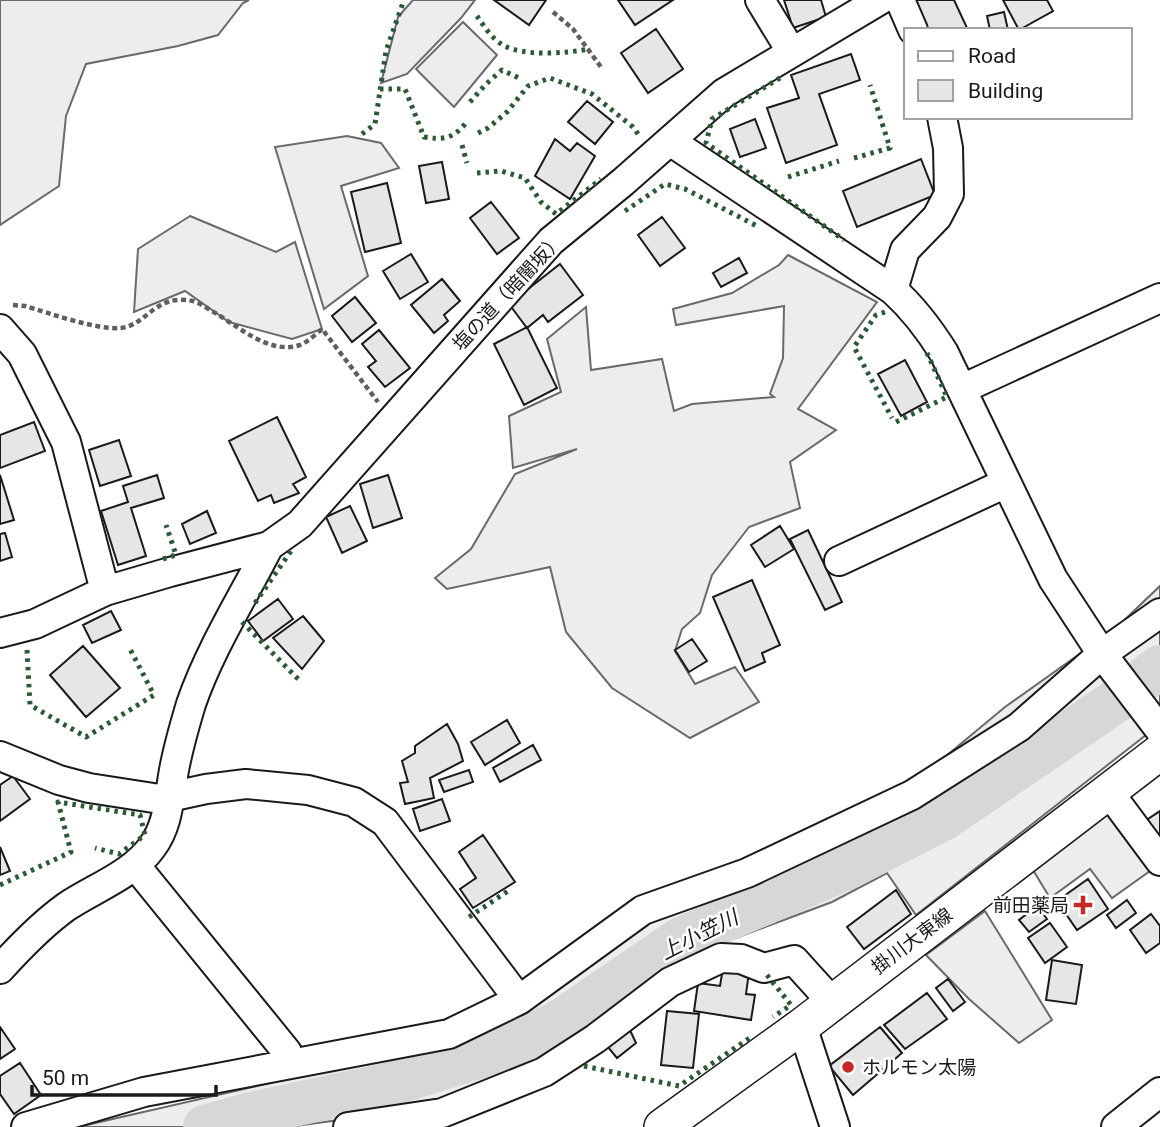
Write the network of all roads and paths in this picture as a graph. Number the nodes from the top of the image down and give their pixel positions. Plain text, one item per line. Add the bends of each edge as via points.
1 (760, 0) edge
2 (880, 0) edge
3 (900, 0) edge
4 (553, 12) dead end
5 (912, 28) edge
6 (790, 51) junction
7 (601, 67) dead end
8 (942, 119) edge
9 (670, 141) junction
10 (893, 290) junction
11 (1160, 298) edge
12 (2, 317) edge
13 (962, 389) junction
14 (391, 419) junction
15 (1006, 483) junction
16 (270, 546) junction
17 (839, 561) dead end
18 (105, 592) junction
19 (1160, 613) edge
20 (0, 633) edge
21 (1105, 658) junction
22 (1153, 720) edge
23 (1160, 752) edge
24 (0, 756) edge
25 (1108, 791) junction
26 (170, 797) junction
27 (1160, 861) edge
28 (135, 865) junction
29 (0, 969) edge
30 (519, 1000) junction
31 (832, 1002) junction
32 (802, 1026) junction
33 (289, 1064) junction
34 (1160, 1092) edge
35 (60, 1123) edge
36 (26, 1127) edge
37 (348, 1127) edge
38 (662, 1127) edge
39 (835, 1127) edge
40 (1116, 1127) edge

1 - 6 street
2 - 6 street, 塩の道（暗闇坂）
3 - 5 street
4 - 7 path via 573,29
6 - 9 street, 塩の道（暗闇坂） via 724,93
8 - 10 street via 949,194 937,217 905,250
9 - 10 street
9 - 14 street, 塩の道（暗闇坂） via 551,242
10 - 13 street via 929,328
11 - 13 street
12 - 14 path via 25,306 119,328 134,324 157,305 180,300 196,302 279,347 301,345 323,329
12 - 18 street via 66,442
13 - 15 street
14 - 16 street, 塩の道（暗闇坂） via 300,524
15 - 17 street
15 - 21 street via 1053,579
16 - 18 street
16 - 26 street via 202,676 184,728
18 - 20 street via 35,624
19 - 21 street
21 - 22 street
21 - 30 street via 1018,727 912,795 747,873 643,911
23 - 25 main road, 掛川大東線
24 - 26 street via 89,788
25 - 27 street
25 - 31 main road, 掛川大東線
26 - 28 street via 161,832
26 - 30 street via 246,784 309,790 354,802 385,822
28 - 29 street via 42,925
28 - 33 street via 287,1052
30 - 33 street via 449,1034
31 - 32 main road, 掛川大東線
31 - 37 street via 794,960 764,968 741,959 721,958 670,982 544,1072 442,1113
32 - 38 main road, 掛川大東線
32 - 39 street
33 - 35 street via 144,1092
34 - 40 street
35 - 36 street

